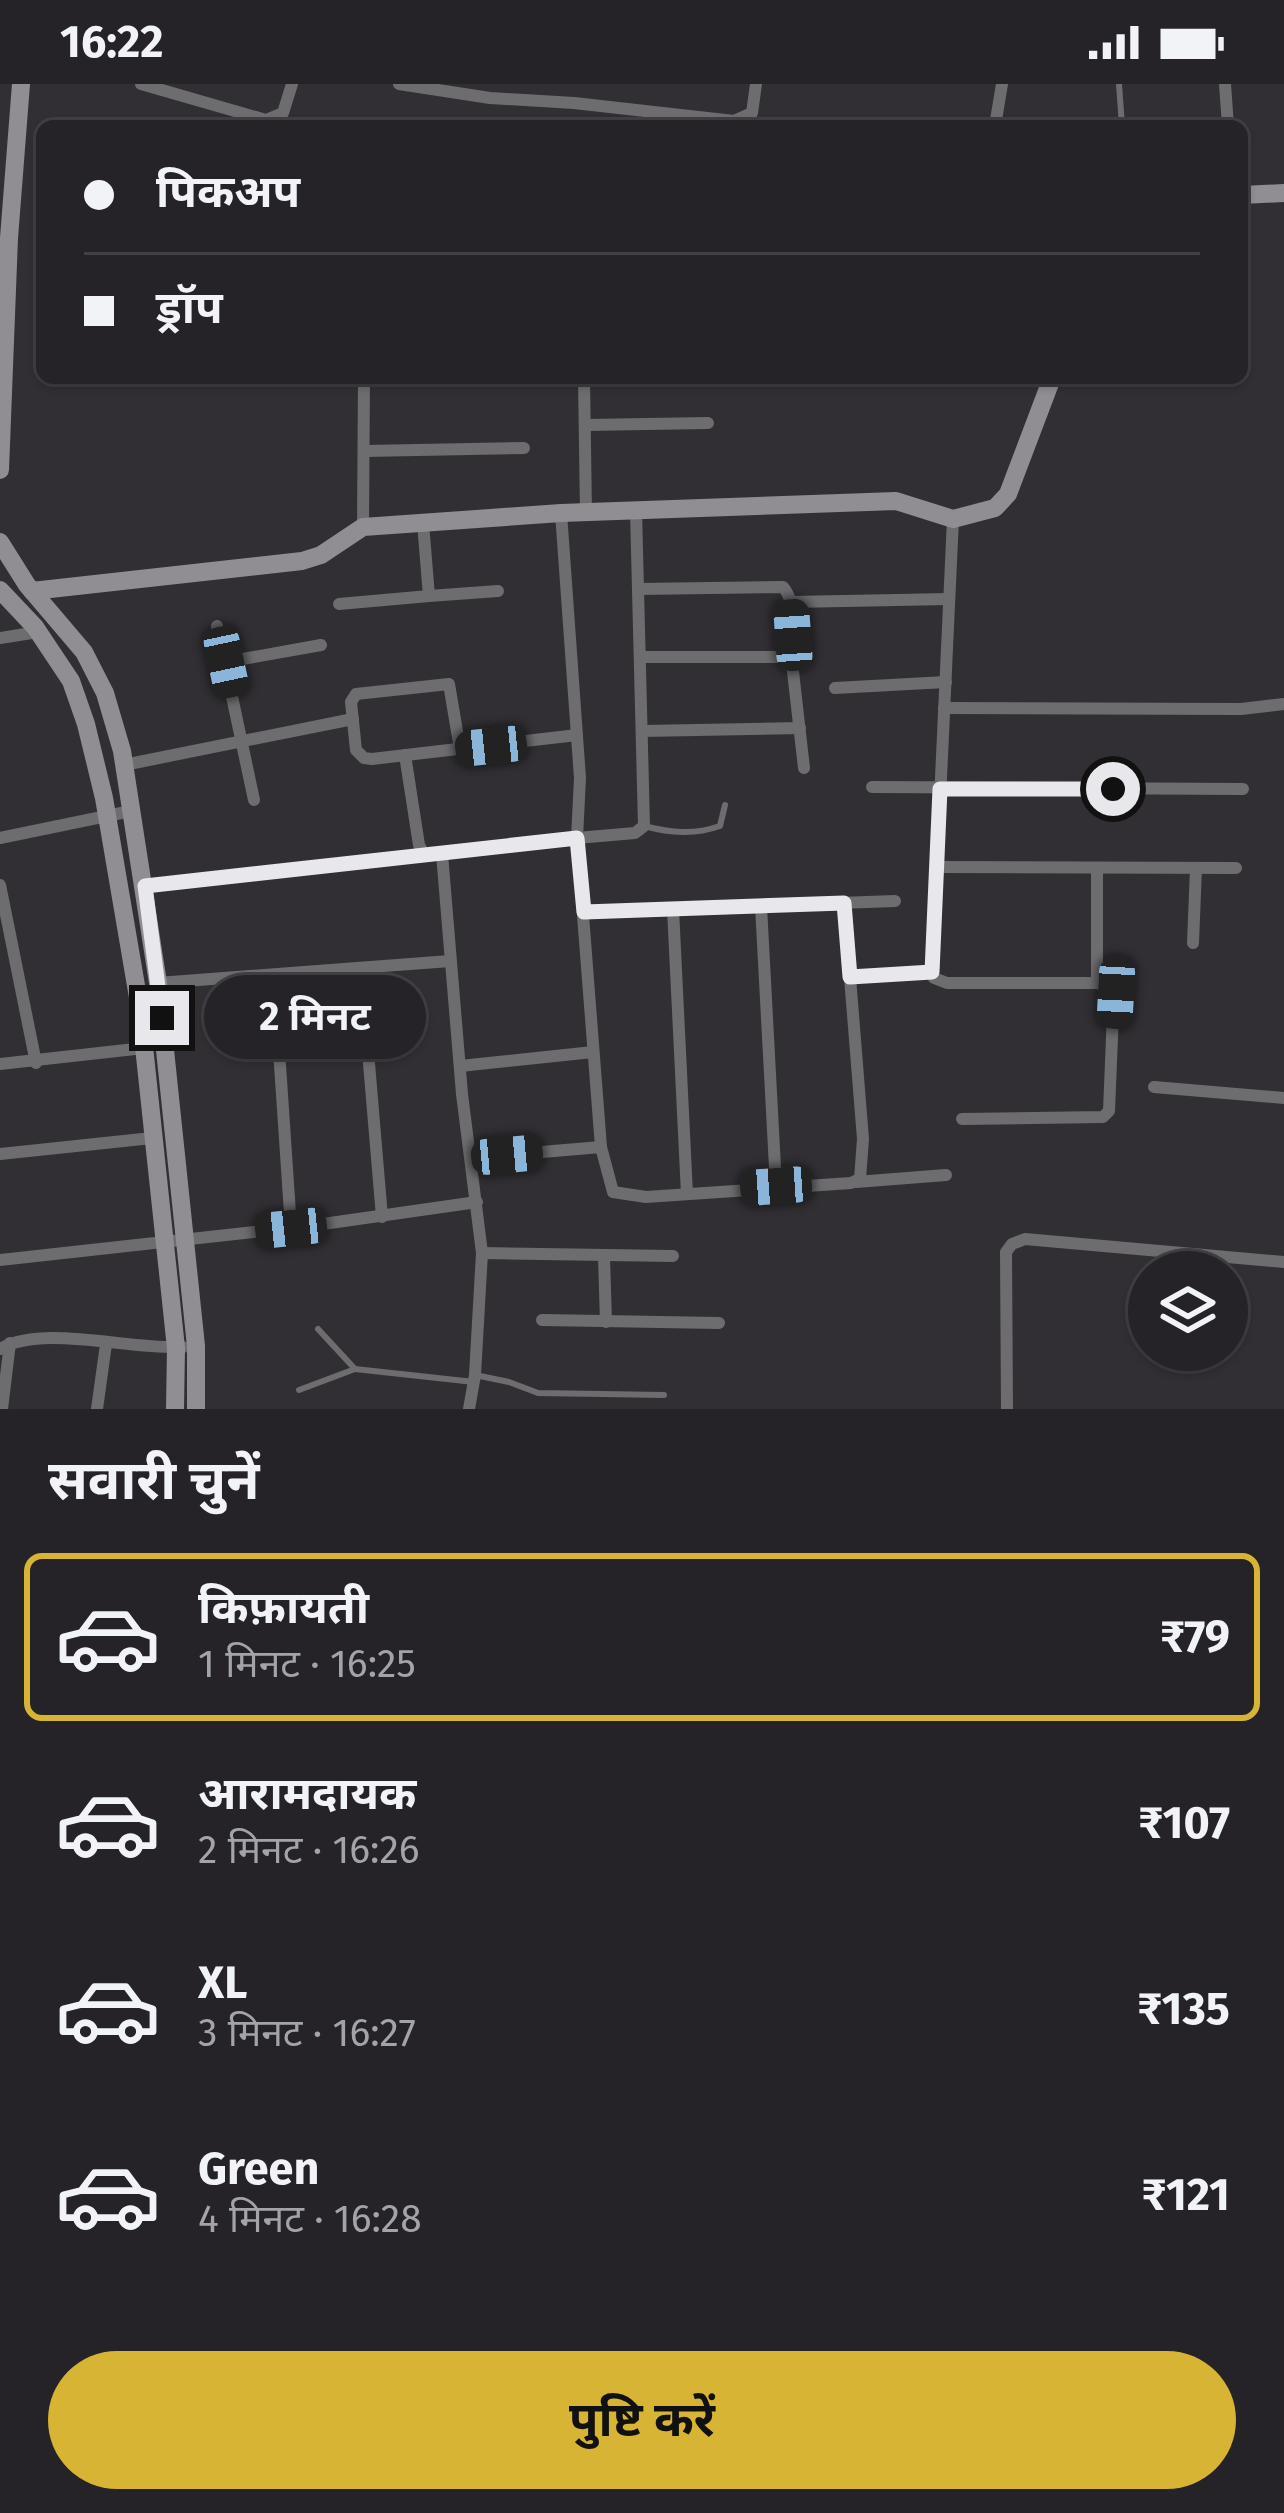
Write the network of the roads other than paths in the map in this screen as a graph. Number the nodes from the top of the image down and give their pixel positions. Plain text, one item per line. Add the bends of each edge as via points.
1 (21, 84) edge
2 (141, 84) edge
3 (292, 84) edge
4 (399, 84) edge
5 (756, 84) edge
6 (1002, 84) edge
7 (1119, 84) edge
8 (1225, 84) edge
9 (490, 91) edge
10 (725, 120) edge
11 (736, 120) edge
12 (996, 120) edge
13 (1122, 120) edge
14 (1228, 120) edge
15 (1284, 193) edge
16 (1248, 195) edge
17 (364, 384) edge
18 (584, 384) edge
19 (1050, 384) edge
20 (708, 423) dead end
21 (585, 425) junction
22 (524, 448) dead end
23 (364, 451) junction
24 (0, 470) edge
25 (636, 511) junction
26 (561, 513) junction
27 (586, 514) junction
28 (953, 519) junction
29 (422, 523) junction
30 (363, 527) junction
31 (0, 545) edge
32 (638, 589) junction
33 (0, 590) edge
34 (32, 591) junction
35 (498, 591) dead end
36 (429, 596) junction
37 (949, 599) junction
38 (791, 602) junction
39 (339, 604) dead end
40 (217, 626) dead end
41 (38, 632) junction
42 (0, 638) edge
43 (321, 645) dead end
44 (790, 654) junction
45 (640, 657) junction
46 (226, 662) junction
47 (946, 682) junction
48 (835, 688) dead end
49 (1284, 704) edge
50 (944, 708) junction
51 (352, 719) junction
52 (800, 728) junction
53 (642, 731) junction
54 (577, 735) junction
55 (241, 742) junction
56 (460, 749) junction
57 (405, 755) junction
58 (124, 765) junction
59 (804, 768) dead end
60 (872, 787) dead end
61 (940, 789) junction
62 (1243, 789) dead end
63 (254, 800) dead end
64 (725, 805) dead end
65 (131, 811) junction
66 (108, 816) junction
67 (644, 826) junction
68 (0, 838) edge
69 (577, 838) junction
70 (442, 854) junction
71 (425, 856) junction
72 (937, 867) junction
73 (1097, 868) junction
74 (1196, 868) junction
75 (1235, 868) dead end
76 (0, 885) edge
77 (145, 886) junction
78 (895, 901) dead end
79 (844, 903) junction
80 (760, 906) junction
81 (673, 909) junction
82 (584, 912) junction
83 (1193, 943) dead end
84 (450, 961) junction
85 (361, 969) junction
86 (932, 972) junction
87 (274, 976) junction
88 (850, 977) junction
89 (158, 983) junction
90 (1097, 983) junction
91 (144, 1048) junction
92 (593, 1052) junction
93 (36, 1063) junction
94 (0, 1064) edge
95 (460, 1066) junction
96 (1154, 1088) dead end
97 (1284, 1098) edge
98 (962, 1119) dead end
99 (152, 1138) junction
100 (601, 1147) junction
101 (0, 1154) edge
102 (471, 1158) junction
103 (946, 1175) dead end
104 (856, 1182) junction
105 (776, 1186) junction
106 (687, 1194) junction
107 (477, 1202) junction
108 (382, 1217) junction
109 (291, 1228) junction
110 (185, 1240) junction
111 (164, 1242) junction
112 (482, 1253) junction
113 (673, 1256) dead end
114 (604, 1257) junction
115 (0, 1260) edge
116 (1284, 1262) edge
117 (542, 1320) dead end
118 (606, 1322) junction
119 (719, 1323) dead end
120 (317, 1329) dead end
121 (106, 1345) junction
122 (5, 1346) edge
123 (186, 1347) junction
124 (355, 1369) junction
125 (474, 1378) junction
126 (299, 1390) dead end
127 (664, 1396) dead end
128 (2, 1409) edge
129 (97, 1409) edge
130 (176, 1409) edge
131 (196, 1409) edge
132 (469, 1409) edge
133 (1007, 1409) edge

1 - 24 street
2 - 3 street via 266,120 283,112
4 - 9 street
5 - 11 street via 752,112
6 - 12 street
7 - 13 lane
8 - 14 street
9 - 10 street
15 - 16 street
17 - 23 street
18 - 21 street
19 - 28 street via 1008,494 995,508
20 - 21 street
21 - 27 street
22 - 23 street
23 - 30 street
25 - 27 street
25 - 28 street via 896,501
25 - 32 street
26 - 27 street
26 - 29 street
26 - 54 street
28 - 37 street
29 - 30 street
29 - 36 street
30 - 34 street via 302,561
31 - 34 street
32 - 38 street via 783,587
32 - 45 street
33 - 41 street
34 - 58 street via 84,652 105,693
35 - 36 street
36 - 39 street
37 - 38 street
37 - 47 street
38 - 44 street
40 - 46 street
41 - 42 street
41 - 66 street via 71,681
43 - 46 street
44 - 45 street
44 - 52 street
45 - 53 street
46 - 55 street
47 - 48 street
47 - 50 street
49 - 50 street
50 - 61 street
51 - 55 street
51 - 56 street via 356,694 446,682
51 - 57 street via 359,754
52 - 53 street
52 - 59 street
53 - 67 street
54 - 56 street
54 - 69 street
55 - 58 street
55 - 63 street
56 - 57 street
57 - 71 street
58 - 65 street
60 - 61 street
61 - 62 street
61 - 72 street
64 - 67 lane via 721,826 711,829
65 - 66 street
65 - 77 street
66 - 68 street
66 - 91 street
67 - 69 street
69 - 70 street
69 - 82 street
70 - 71 street
70 - 84 street
71 - 77 street
72 - 73 street
72 - 86 street
73 - 74 street
73 - 90 street
74 - 75 street
74 - 83 street
76 - 93 street
77 - 89 street
78 - 79 street
79 - 80 street
79 - 88 street
80 - 81 street
80 - 105 street
81 - 82 street
81 - 106 street
82 - 92 street
84 - 85 street
84 - 95 street
85 - 87 street
85 - 108 street
86 - 88 street
86 - 90 street via 947,983
87 - 89 street
87 - 109 street
88 - 104 street via 863,1139
89 - 110 street
90 - 98 street via 1116,993 1109,1111 1095,1120
91 - 93 street
91 - 99 street
92 - 95 street
92 - 100 street
93 - 94 street
95 - 102 street
96 - 97 street
99 - 101 street
99 - 111 street
100 - 102 street
100 - 106 street via 613,1192
102 - 107 street
103 - 104 street
104 - 105 street
105 - 106 street
107 - 108 street
107 - 112 street
108 - 109 street
109 - 110 street
110 - 111 street
110 - 123 street
111 - 115 street
111 - 123 street
112 - 114 street
112 - 125 street
113 - 114 street
114 - 118 street
116 - 133 street via 1012,1244
117 - 118 street
118 - 119 street
120 - 124 lane
121 - 122 street via 38,1336
121 - 123 street
121 - 129 street
122 - 128 street
123 - 130 street
123 - 131 street
124 - 125 lane
124 - 126 lane
125 - 127 lane via 538,1393
125 - 132 street

